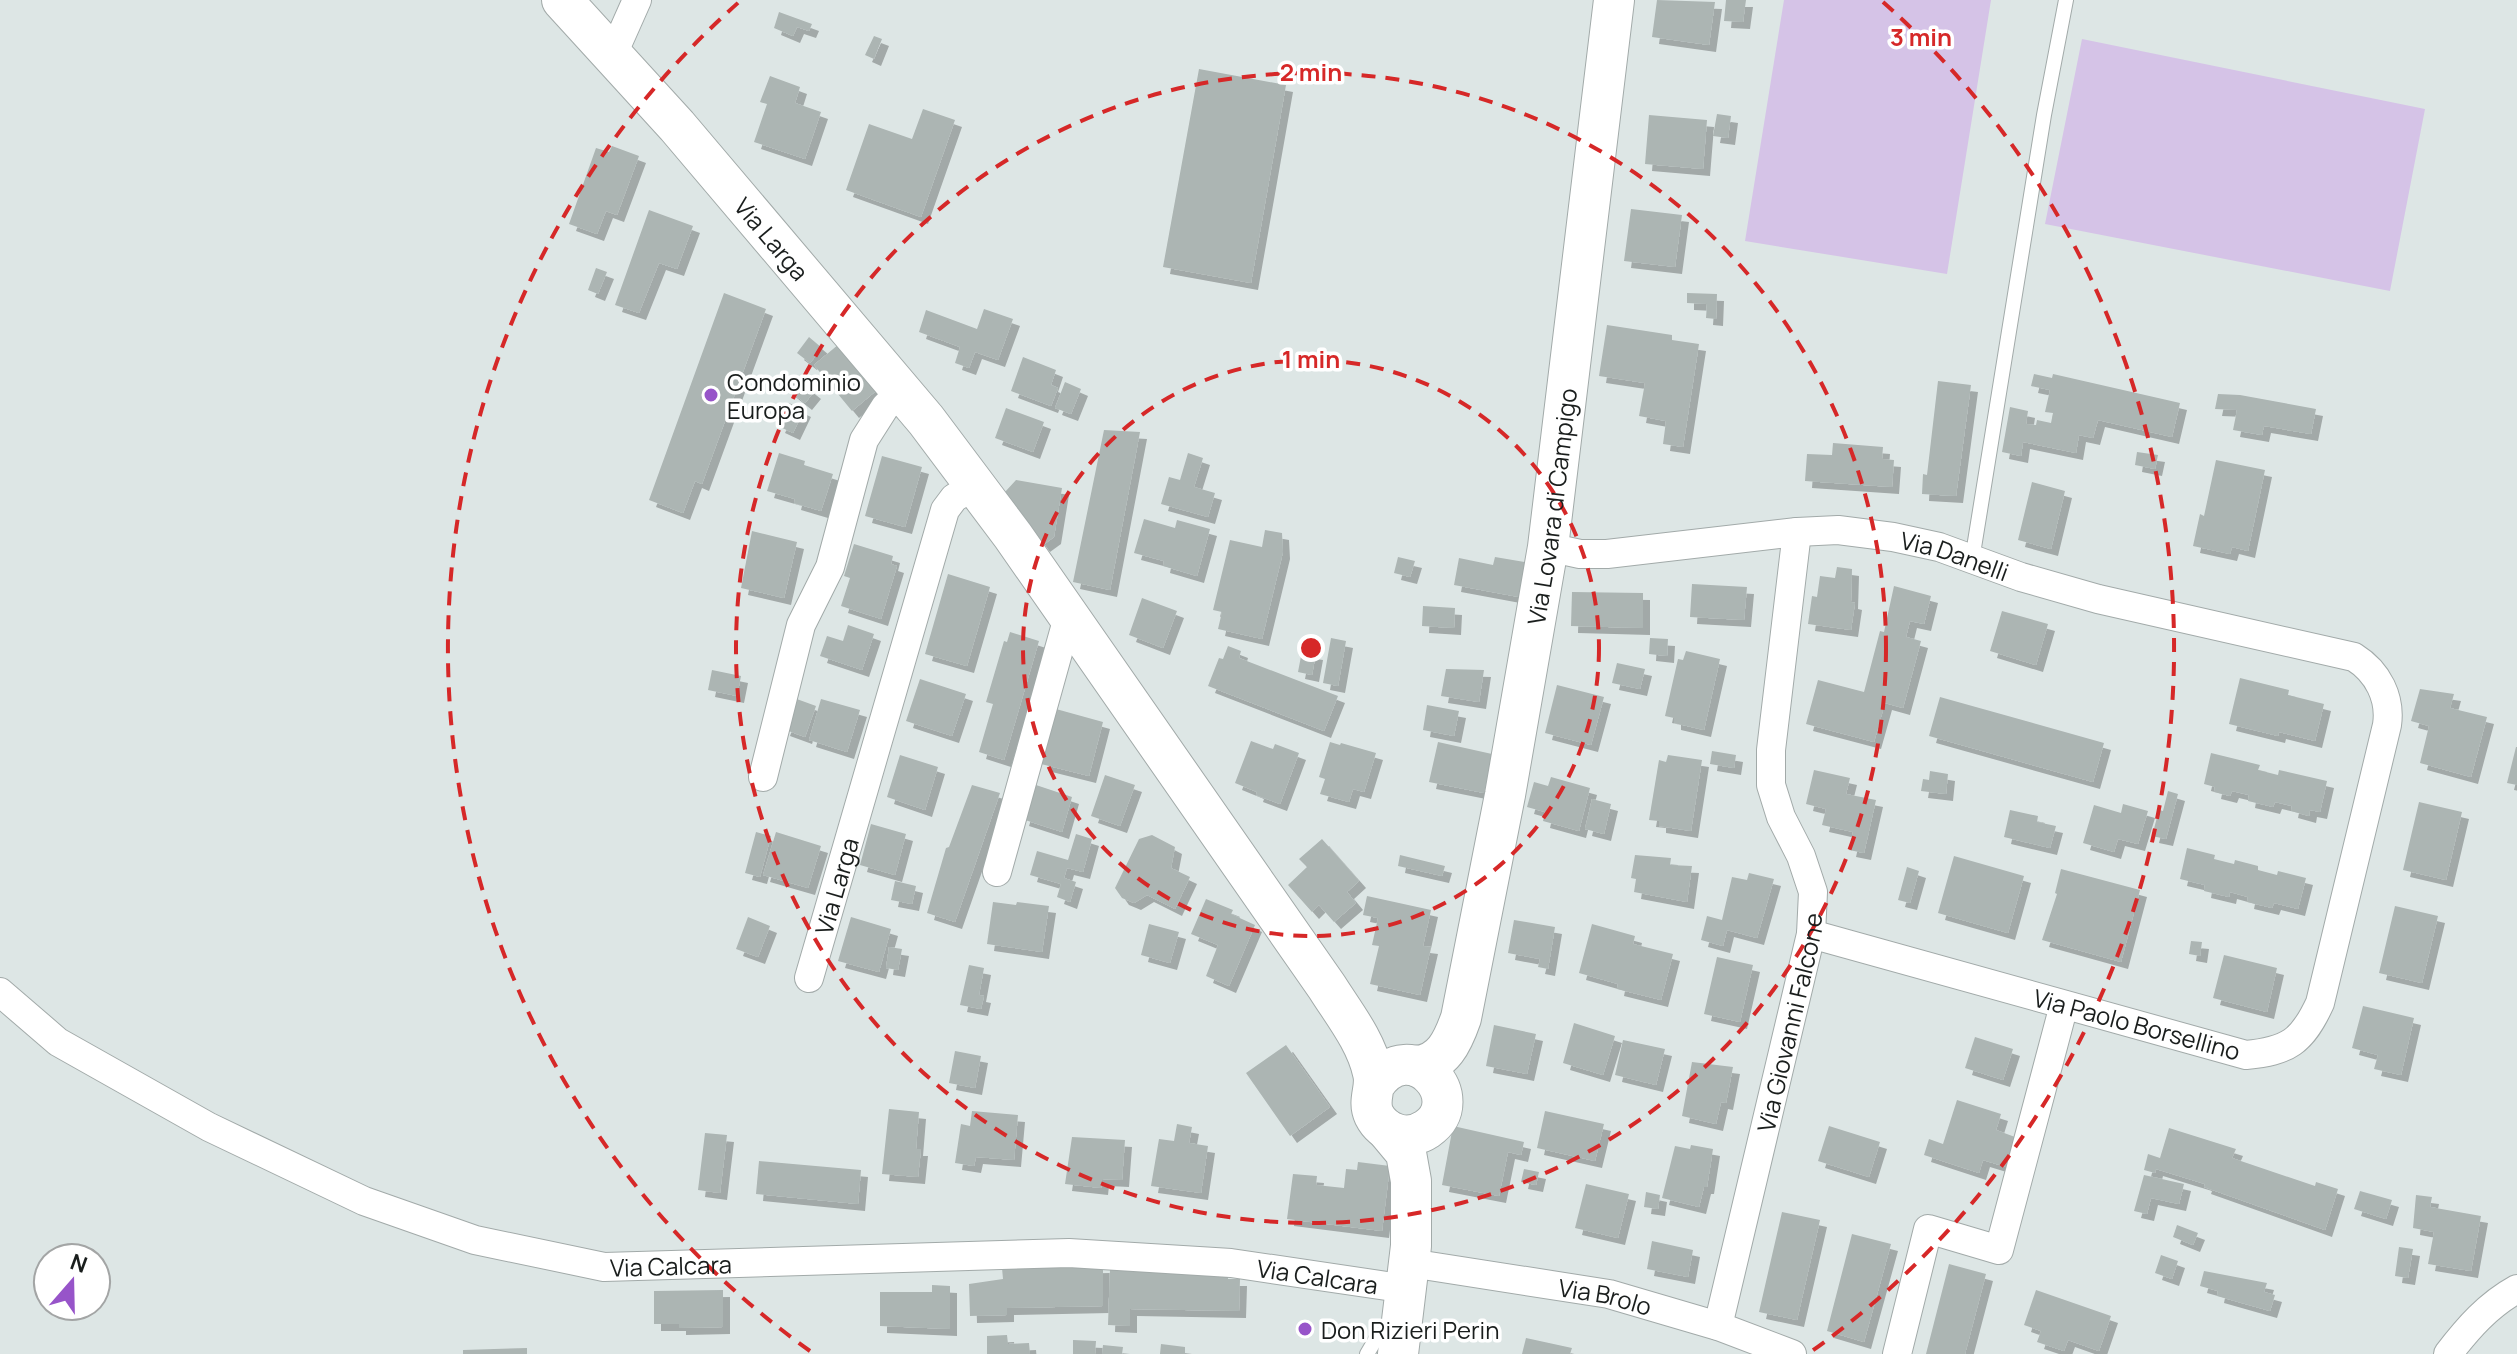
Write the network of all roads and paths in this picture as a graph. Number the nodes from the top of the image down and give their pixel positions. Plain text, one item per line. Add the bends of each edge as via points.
1 (562, 0) edge
2 (637, 0) edge
3 (1614, 0) edge
4 (2066, 0) edge
5 (613, 54) junction
6 (901, 391) junction
7 (975, 485) junction
8 (1797, 532) junction
9 (1548, 547) junction
10 (1972, 560) junction
11 (1068, 617) junction
12 (2354, 657) joint
13 (763, 777) dead end
14 (997, 872) dead end
15 (1811, 934) junction
16 (809, 978) dead end
17 (0, 992) edge
18 (2064, 1005) junction
19 (1464, 1010) junction
20 (1397, 1071) junction
21 (1441, 1109) junction
22 (1386, 1129) junction
23 (1409, 1266) junction
24 (2517, 1289) edge
25 (1718, 1326) junction
26 (1393, 1348) edge
27 (1792, 1354) edge
28 (1897, 1354) edge
29 (2448, 1354) edge

1 - 5 street, Via Larga
2 - 5 street
3 - 9 street, Via Lovara di Campigo
4 - 10 lane
5 - 6 street, Via Larga
6 - 7 street, Via Larga
6 - 13 street via 864,440 830,567 801,625
7 - 11 street, Via Larga
7 - 16 street, Via Larga via 945,510
8 - 9 street, Via Danelli via 1607,554
8 - 10 street, Via Danelli via 1838,530 1893,537
8 - 15 street, Via Giovanni Falcone via 1771,785 1813,892
9 - 19 street, Via Lovara di Campigo
10 - 12 street, Via Danelli via 2098,599
11 - 14 street
11 - 20 street, Via Larga via 1327,987 1368,1056
12 - 18 street, Via Paolo Borsellino via 2381,686 2389,712 2320,1003 2308,1030 2272,1053 2246,1055
15 - 18 street, Via Paolo Borsellino
15 - 25 street, Via Giovanni Falcone
17 - 23 street, Via Calcara via 58,1042 209,1127 364,1201 475,1240 604,1267 1069,1253
18 - 28 street via 1999,1250 1928,1229
19 - 20 street, Via Lovara di Campigo via 1445,1052 1428,1064
19 - 21 street, Via Lovara di Campigo via 1461,1046
20 - 21 street via 1428,1072 1437,1082
20 - 22 street via 1371,1100
21 - 22 street via 1419,1134
21 - 23 street, Via Lovara di Campigo
22 - 23 street, Via Lovara di Campigo via 1409,1161
23 - 25 street, Via Brolo via 1609,1294
23 - 26 street, Via Lovara di Campigo
24 - 29 street via 2468,1327
25 - 27 street, Via Brolo

